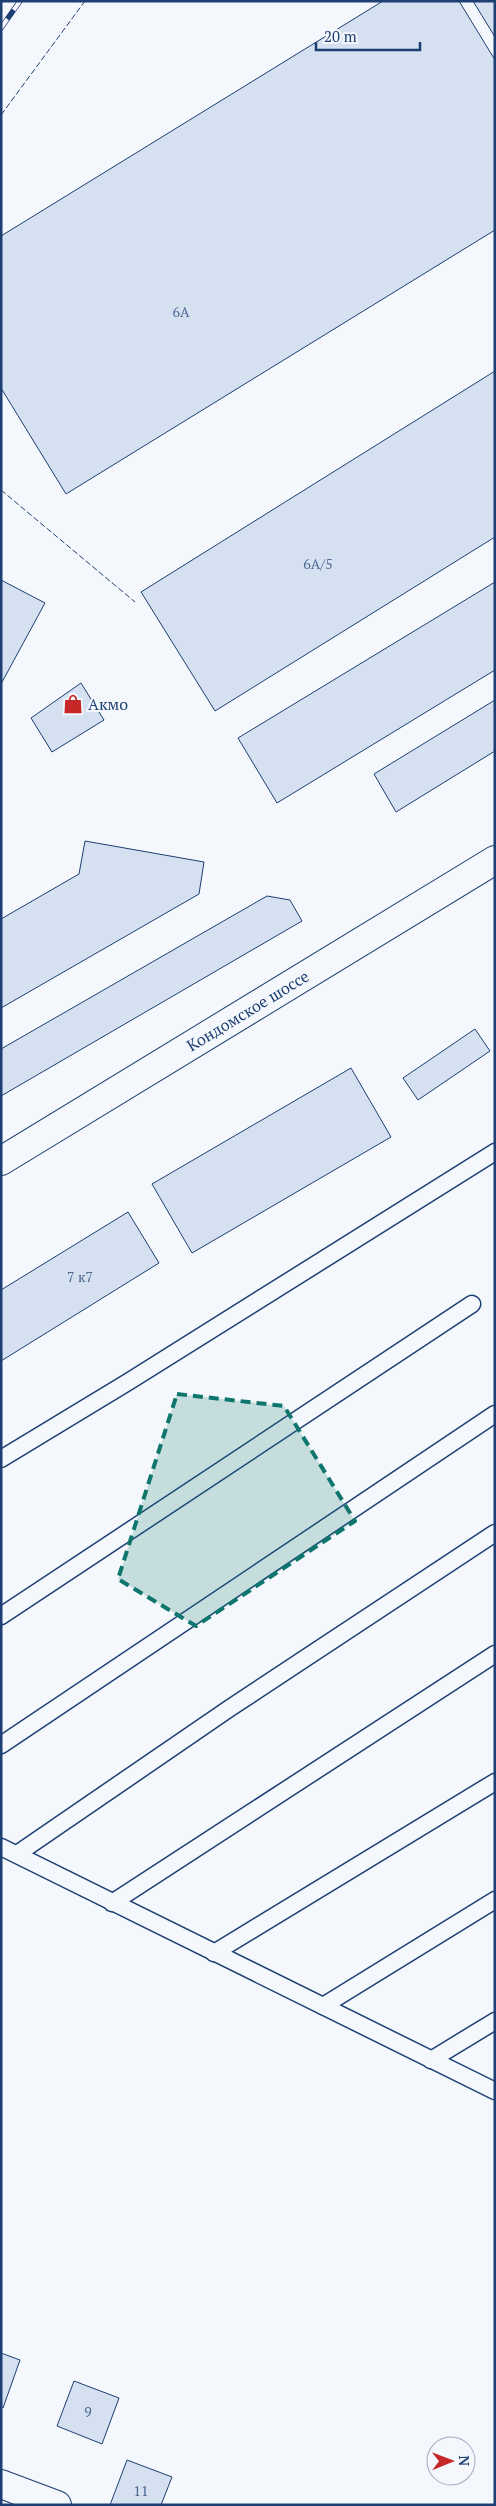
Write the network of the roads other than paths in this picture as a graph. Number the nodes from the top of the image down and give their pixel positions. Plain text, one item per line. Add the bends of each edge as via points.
1 (495, 860) edge
2 (495, 1152) edge
3 (1, 1161) edge
4 (472, 1304) dead end
5 (495, 1414) edge
6 (1, 1459) edge
7 (495, 1533) edge
8 (1, 1616) edge
9 (495, 1654) edge
10 (1, 1745) edge
11 (495, 1782) edge
12 (1, 1847) edge
13 (17, 1854) junction
14 (495, 1900) edge
15 (112, 1902) junction
16 (214, 1953) junction
17 (323, 2006) junction
18 (495, 2021) edge
19 (431, 2060) junction
20 (495, 2091) edge
21 (1, 2484) edge
22 (57, 2505) edge

1 - 3 street, Кондомское шоссе
2 - 6 lane
4 - 8 lane
5 - 10 lane
7 - 13 lane
9 - 15 lane
11 - 16 lane
12 - 13 lane
13 - 15 lane
14 - 17 lane
15 - 16 lane
16 - 17 lane
17 - 19 lane
18 - 19 lane
19 - 20 lane
21 - 22 street

